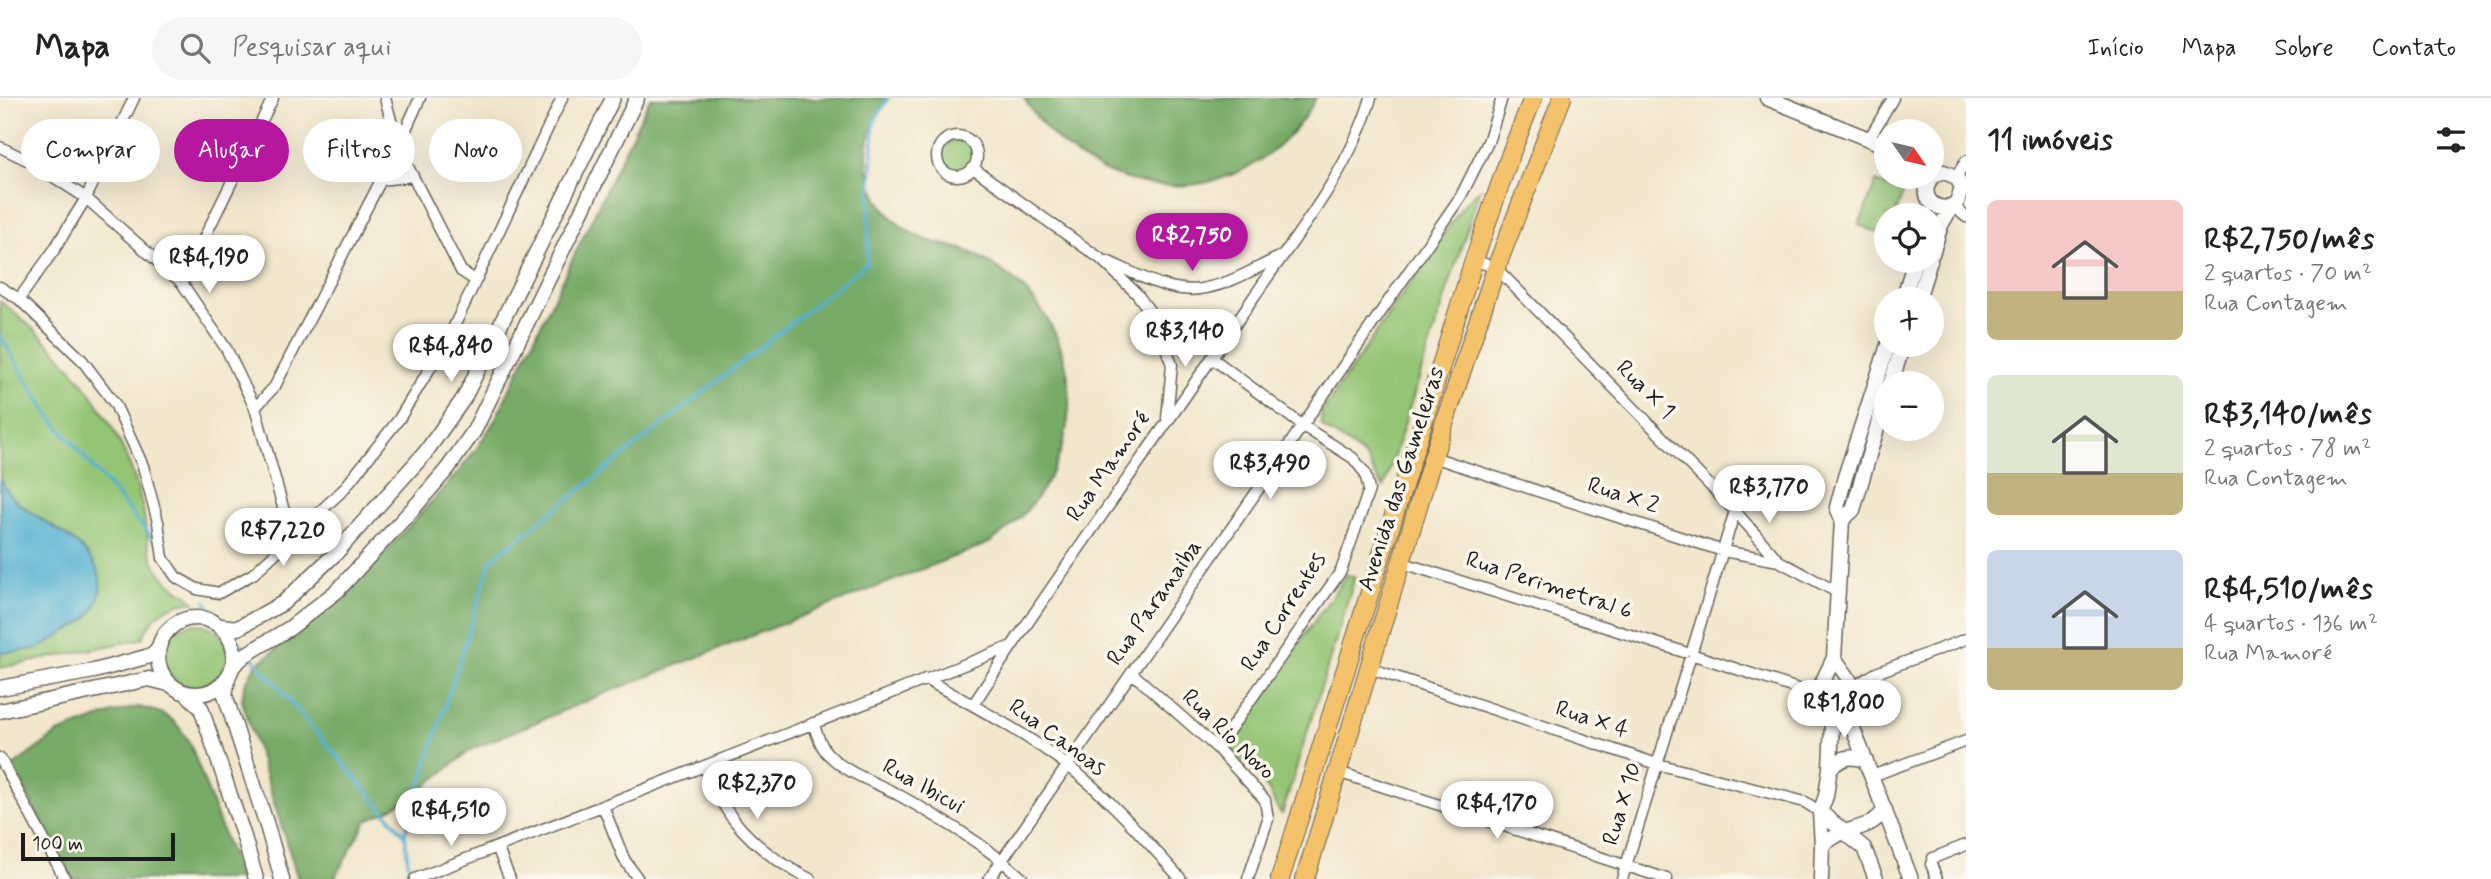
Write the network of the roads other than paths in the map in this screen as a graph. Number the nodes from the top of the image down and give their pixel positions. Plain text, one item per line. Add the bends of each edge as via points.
1 (134, 98) edge
2 (273, 98) edge
3 (385, 98) edge
4 (420, 98) edge
5 (562, 98) edge
6 (613, 98) edge
7 (636, 98) edge
8 (1371, 98) edge
9 (1503, 98) edge
10 (1533, 98) edge
11 (1562, 98) edge
12 (1893, 98) edge
13 (1775, 99) edge
14 (391, 119) edge
15 (411, 119) edge
16 (1869, 139) junction
17 (1874, 141) edge
18 (0, 147) edge
19 (1966, 161) edge
20 (973, 168) dead end
21 (1944, 172) edge
22 (415, 180) edge
23 (380, 182) edge
24 (1961, 187) edge
25 (1930, 189) edge
26 (86, 198) junction
27 (1952, 206) junction
28 (1966, 217) edge
29 (1944, 220) edge
30 (1282, 256) junction
31 (1101, 259) junction
32 (1474, 260) junction
33 (1496, 268) junction
34 (475, 280) junction
35 (1148, 280) junction
36 (182, 283) junction
37 (0, 287) edge
38 (1137, 295) junction
39 (19, 299) junction
40 (1884, 357) edge
41 (1212, 358) junction
42 (256, 408) junction
43 (1166, 421) junction
44 (1303, 426) junction
45 (1874, 438) edge
46 (1433, 457) junction
47 (1735, 511) junction
48 (1842, 520) junction
49 (292, 539) junction
50 (1723, 551) junction
51 (1779, 561) junction
52 (1400, 562) junction
53 (1837, 592) junction
54 (220, 626) junction
55 (1355, 635) junction
56 (1966, 639) edge
57 (1012, 646) junction
58 (159, 647) junction
59 (1690, 655) junction
60 (1834, 658) junction
61 (1370, 668) junction
62 (231, 671) junction
63 (1132, 673) junction
64 (1826, 674) junction
65 (925, 679) junction
66 (1847, 679) junction
67 (169, 684) junction
68 (0, 688) edge
69 (1821, 691) junction
70 (187, 694) junction
71 (974, 705) junction
72 (0, 711) edge
73 (813, 723) junction
74 (1966, 741) edge
75 (1217, 748) junction
76 (0, 758) edge
77 (1866, 761) junction
78 (1657, 764) junction
79 (704, 766) junction
80 (1068, 766) junction
81 (1830, 768) junction
82 (1338, 772) junction
83 (1872, 776) junction
84 (1826, 796) junction
85 (1805, 802) junction
86 (603, 806) junction
87 (1885, 810) junction
88 (1820, 812) junction
89 (1845, 831) junction
90 (1822, 845) junction
91 (1966, 845) edge
92 (497, 847) junction
93 (1002, 860) junction
94 (1626, 867) junction
95 (65, 879) edge
96 (256, 879) edge
97 (282, 879) edge
98 (415, 879) edge
99 (510, 879) edge
100 (638, 879) edge
101 (810, 879) edge
102 (989, 879) edge
103 (1023, 879) edge
104 (1181, 879) edge
105 (1248, 879) edge
106 (1280, 879) edge
107 (1305, 879) edge
108 (1622, 879) edge
109 (1667, 879) edge
110 (1821, 879) edge
111 (1876, 879) edge
112 (1911, 879) edge
113 (1937, 879) edge

1 - 26 street
2 - 36 street
3 - 14 street
4 - 15 street
5 - 34 street
6 - 54 street via 464,398 425,453 335,554 283,603 238,628
7 - 62 street via 474,431 448,468 337,591 245,655
8 - 30 street, Rua Mamoré via 1336,175
9 - 44 street, Rua Paranaiba via 1488,142 1461,196
10 - 32 main road, Avenida das Gameleiras
11 - 33 main road, Avenida das Gameleiras
12 - 16 street
13 - 16 street
16 - 17 street
18 - 26 street
19 - 24 street
20 - 31 street
21 - 24 street
22 - 34 street via 461,271
23 - 42 street via 275,386
24 - 27 street via 1960,198
25 - 27 street via 1936,206
26 - 36 street
26 - 39 street
27 - 28 street
27 - 29 street
30 - 35 street via 1204,289
30 - 41 street, Rua Mamoré
31 - 35 street
31 - 38 street
32 - 33 street, Rua X 1
32 - 55 main road, Avenida das Gameleiras
33 - 46 main road, Avenida das Gameleiras
33 - 47 street, Rua X 1
34 - 49 street via 449,337 399,419 343,489
35 - 38 street
36 - 42 street via 227,350
37 - 39 street
38 - 43 street via 1156,320 1172,365
39 - 49 street via 82,359 115,404 143,466 163,558 176,577 197,589 219,593 253,574
40 - 48 street via 1837,507
41 - 43 street, Rua Mamoré
41 - 44 street, Rua Correntes
42 - 49 street
43 - 57 street, Rua Mamoré
44 - 63 street, Rua Paranaiba
44 - 75 street, Rua Correntes via 1353,458 1365,473 1369,490 1340,571
45 - 48 street via 1853,510
46 - 50 street, Rua X 2
46 - 52 main road, Avenida das Gameleiras
47 - 50 street, Rua X 10
47 - 51 street, Rua X 1
48 - 53 street
50 - 51 street, Rua X 2
50 - 59 street, Rua X 10
51 - 53 street, Rua X 2
52 - 59 street, Rua Perimetral 6
52 - 61 main road, Avenida das Gameleiras
53 - 60 street
54 - 58 street via 209,620 185,620 164,634
54 - 62 street via 235,652
55 - 61 main road via 1356,659
55 - 106 main road, Avenida das Gameleiras
56 - 66 street via 1876,673
57 - 65 street
57 - 71 street, Rua Mamoré
58 - 67 street via 161,673
58 - 68 street via 146,657 94,671
59 - 69 street, Rua Perimetral 6 via 1807,692
59 - 78 street, Rua X 10
60 - 64 street
60 - 66 street
61 - 78 street, Rua X 4
61 - 82 main road, Avenida das Gameleiras
62 - 70 street via 219,687
62 - 97 street via 225,695
63 - 75 street, Rua Rio Novo
63 - 80 street, Rua Paranaiba
64 - 66 street via 1835,671
64 - 69 street
65 - 71 street, Rua Canoas
65 - 73 street
66 - 77 street via 1849,693 1842,700
67 - 70 street
67 - 72 street via 149,679
69 - 81 street via 1833,701
70 - 96 street via 201,708
71 - 80 street, Rua Canoas
73 - 79 street
73 - 93 street, Rua Ibicui via 827,754 846,770 938,817
74 - 83 street
75 - 105 street, Rua Rio Novo via 1265,800 1268,819
76 - 95 street
77 - 81 street via 1850,756
77 - 83 street
78 - 85 street, Rua X 4
78 - 94 street, Rua X 10
79 - 86 street
79 - 101 street via 732,818 763,850
80 - 93 street, Rua Paranaiba
80 - 104 street, Rua Canoas via 1130,822
81 - 84 street
82 - 94 street
82 - 107 main road, Avenida das Gameleiras
83 - 87 street
84 - 85 street
84 - 88 street
85 - 88 street, Rua X 4
86 - 92 street
86 - 100 street via 624,859
87 - 89 street via 1872,824
87 - 112 street
88 - 89 street
88 - 90 street
89 - 90 street
89 - 111 street via 1864,848
90 - 110 street
91 - 113 street via 1933,858
92 - 98 street
92 - 99 street
93 - 102 street, Rua Paranaiba
93 - 103 street, Rua Ibicui
94 - 108 street, Rua X 10
94 - 109 street

